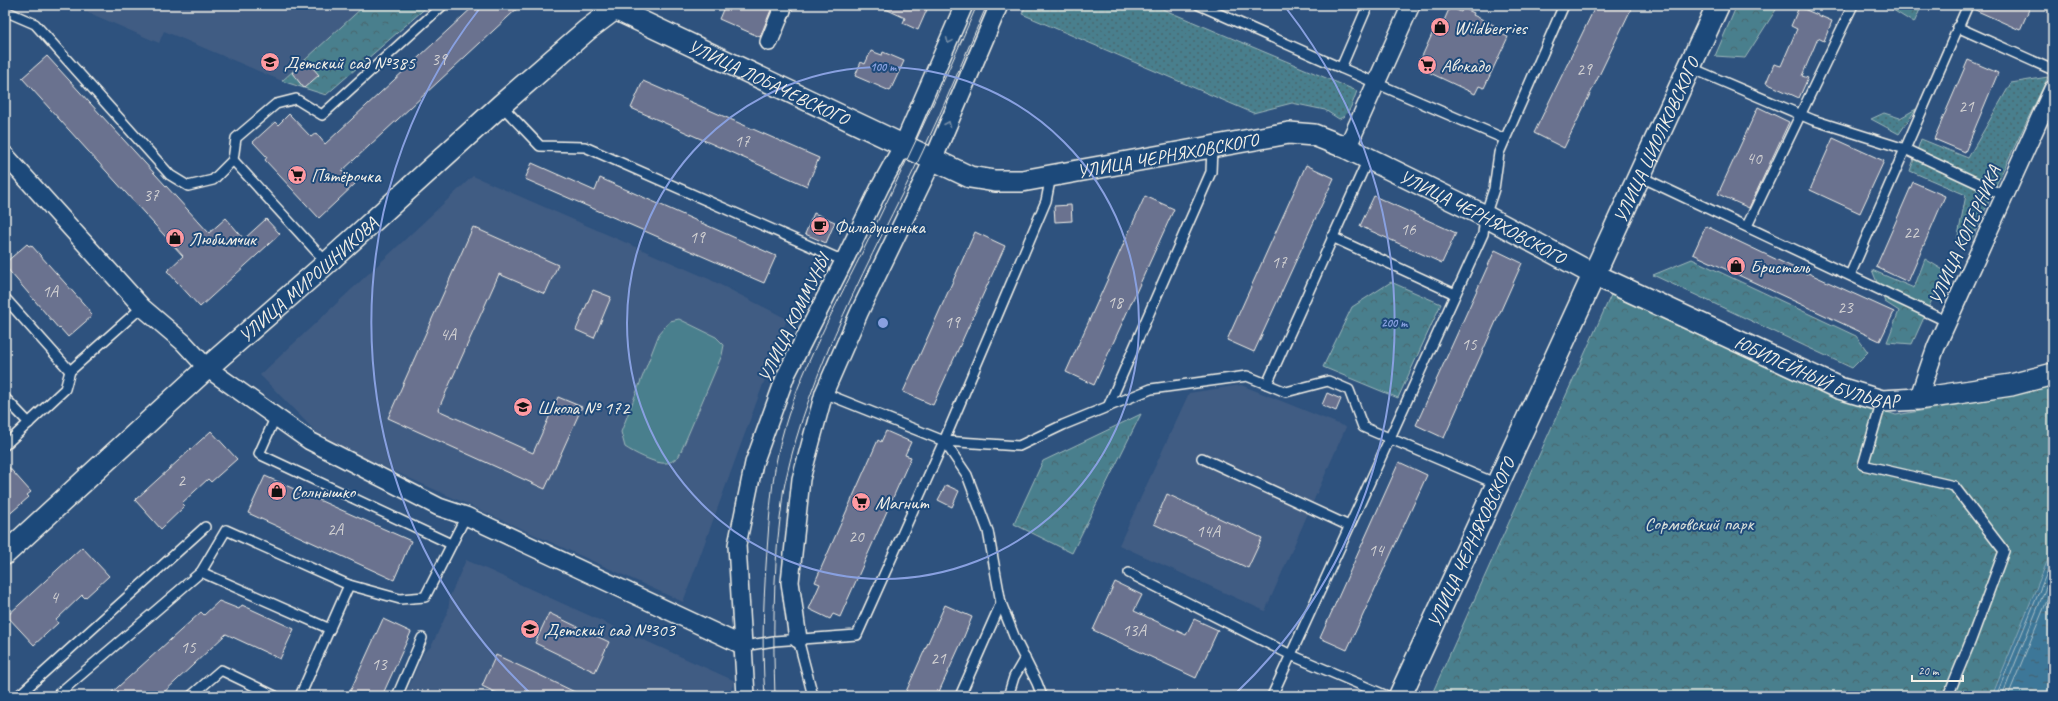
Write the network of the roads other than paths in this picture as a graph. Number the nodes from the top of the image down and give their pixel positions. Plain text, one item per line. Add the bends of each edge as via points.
1 (8, 5) edge
2 (442, 5) edge
3 (784, 5) edge
4 (964, 5) edge
5 (999, 5) edge
6 (1199, 5) edge
7 (1368, 5) edge
8 (1411, 5) edge
9 (1564, 5) edge
10 (1717, 5) edge
11 (1853, 5) edge
12 (1968, 5) edge
13 (617, 7) edge
14 (5, 11) edge
15 (1957, 27) junction
16 (769, 42) dead end
17 (1689, 67) junction
18 (1341, 68) junction
19 (2053, 70) edge
20 (1375, 85) junction
21 (2053, 89) edge
22 (501, 105) junction
23 (1801, 115) junction
24 (1505, 139) junction
25 (903, 145) junction
26 (1212, 148) junction
27 (1347, 148) junction
28 (1905, 149) junction
29 (5, 155) edge
30 (927, 157) junction
31 (1368, 159) junction
32 (233, 160) junction
33 (1051, 176) junction
34 (1639, 176) junction
35 (2005, 196) junction
36 (1485, 216) junction
37 (1747, 226) junction
38 (1332, 237) junction
39 (844, 261) junction
40 (326, 264) junction
41 (1594, 274) junction
42 (1850, 275) junction
43 (1454, 294) junction
44 (5, 298) edge
45 (142, 307) junction
46 (1948, 322) junction
47 (207, 368) junction
48 (70, 371) junction
49 (2053, 374) edge
50 (1267, 384) junction
51 (824, 393) junction
52 (5, 398) edge
53 (1918, 399) junction
54 (1882, 401) junction
55 (1108, 406) junction
56 (276, 416) junction
57 (29, 423) junction
58 (1388, 439) junction
59 (944, 441) junction
60 (5, 445) edge
61 (1202, 458) dead end
62 (1497, 484) junction
63 (466, 516) junction
64 (1349, 526) junction
65 (205, 527) dead end
66 (451, 544) junction
67 (5, 554) edge
68 (201, 572) junction
69 (1129, 573) dead end
70 (349, 585) junction
71 (1001, 603) junction
72 (330, 629) junction
73 (422, 638) dead end
74 (798, 639) junction
75 (744, 646) junction
76 (1291, 655) junction
77 (1025, 658) junction
78 (1010, 690) dead end
79 (18, 696) edge
80 (56, 696) edge
81 (191, 696) edge
82 (274, 696) edge
83 (300, 696) edge
84 (397, 696) edge
85 (746, 696) edge
86 (813, 696) edge
87 (960, 696) edge
88 (1042, 696) edge
89 (1272, 696) edge
90 (1387, 696) edge
91 (1400, 696) edge
92 (1948, 696) edge

1 - 14 lane
2 - 32 lane via 322,115 296,98 276,104 236,138
3 - 16 street, УЛИЦА ЛОБАЧЕВСКОГО
4 -> 25 street, УЛИЦА КОММУНЫ
30 -> 5 street
6 - 18 lane
7 - 18 lane
8 - 20 street
9 - 24 lane
10 - 17 main road, УЛИЦА ЦИОЛКОВСКОГО
11 - 23 lane
12 - 15 lane
13 - 22 street, УЛИЦА МИРОШНИКОВА
13 - 25 street, УЛИЦА ЛОБАЧЕВСКОГО
14 - 32 lane via 35,24 170,175 188,186 213,180
15 - 19 lane
15 - 28 lane
17 - 23 lane
17 - 34 main road, УЛИЦА ЦИОЛКОВСКОГО
18 - 20 lane
20 - 24 lane
20 - 27 street
21 - 35 street, УЛИЦА КОПЕРНИКА
22 - 39 lane via 540,146 585,147
22 - 40 street, УЛИЦА МИРОШНИКОВА
23 - 28 lane
23 - 37 lane
24 - 36 lane via 1499,153 1494,189
25 - 30 street, УЛИЦА ЛОБАЧЕВСКОГО
25 - 39 street, УЛИЦА КОММУНЫ
26 - 27 street, УЛИЦА ЧЕРНЯХОВСКОГО via 1289,133 1314,135
26 - 33 street, УЛИЦА ЧЕРНЯХОВСКОГО
26 - 55 lane via 1211,172
27 - 31 street, УЛИЦА ЧЕРНЯХОВСКОГО
28 - 35 lane
28 - 42 lane
29 - 45 street
30 - 33 street, УЛИЦА ЧЕРНЯХОВСКОГО via 970,177 995,181 1022,181
30 - 51 street
31 - 36 street, УЛИЦА ЧЕРНЯХОВСКОГО
31 - 38 lane
32 - 40 lane
33 - 59 lane via 1046,201
34 - 37 lane
34 - 41 main road, УЛИЦА ЦИОЛКОВСКОГО
35 - 46 street, УЛИЦА КОПЕРНИКА
36 - 41 street, УЛИЦА ЧЕРНЯХОВСКОГО
36 - 43 lane via 1483,234
37 - 42 lane
38 - 43 lane
38 - 50 lane
39 - 75 street, УЛИЦА КОММУНЫ via 786,375 754,463 737,545
40 - 47 street, УЛИЦА МИРОШНИКОВА
41 - 54 street, ЮБИЛЕЙНЫЙ БУЛЬВАР via 1839,388
41 - 62 main road, УЛИЦА ЧЕРНЯХОВСКОГО
42 - 46 lane
43 - 58 lane
44 - 48 lane
45 - 47 street via 183,342
45 - 48 lane
46 - 53 street, УЛИЦА КОПЕРНИКА via 1936,347
47 - 56 street
47 - 67 street, УЛИЦА МИРОШНИКОВА
48 - 57 lane via 65,389
49 - 53 street, ЮБИЛЕЙНЫЙ БУЛЬВАР via 2011,385
50 - 55 lane via 1247,376 1193,383 1151,389
50 - 58 lane via 1286,392 1328,381 1349,390 1363,427
51 - 59 lane
51 - 74 street via 801,479 790,582
52 - 57 lane
53 - 54 street, ЮБИЛЕЙНЫЙ БУЛЬВАР
54 - 92 lane via 1863,465 1954,486 2004,551
55 - 59 lane via 1019,446
56 - 63 street via 310,441 438,507
56 - 66 lane via 260,454
57 - 60 lane
58 - 62 lane
58 - 64 lane
59 - 71 lane via 967,475 988,531
59 - 74 lane via 857,635
61 - 64 lane
62 - 91 main road, УЛИЦА ЧЕРНЯХОВСКОГО
63 - 66 lane
63 - 75 street
64 - 76 lane
65 - 79 lane
66 - 70 lane via 425,597 400,599
68 - 70 lane via 226,530
68 - 72 lane
68 - 80 lane
69 - 76 lane
70 - 72 lane
71 - 77 lane
71 - 87 lane
72 - 83 lane
73 - 84 lane
74 - 75 lane
74 - 86 lane
75 - 85 street, УЛИЦА КОММУНЫ
76 - 89 lane
76 - 90 lane
77 - 78 lane
77 - 88 lane
81 - 82 lane via 221,670

